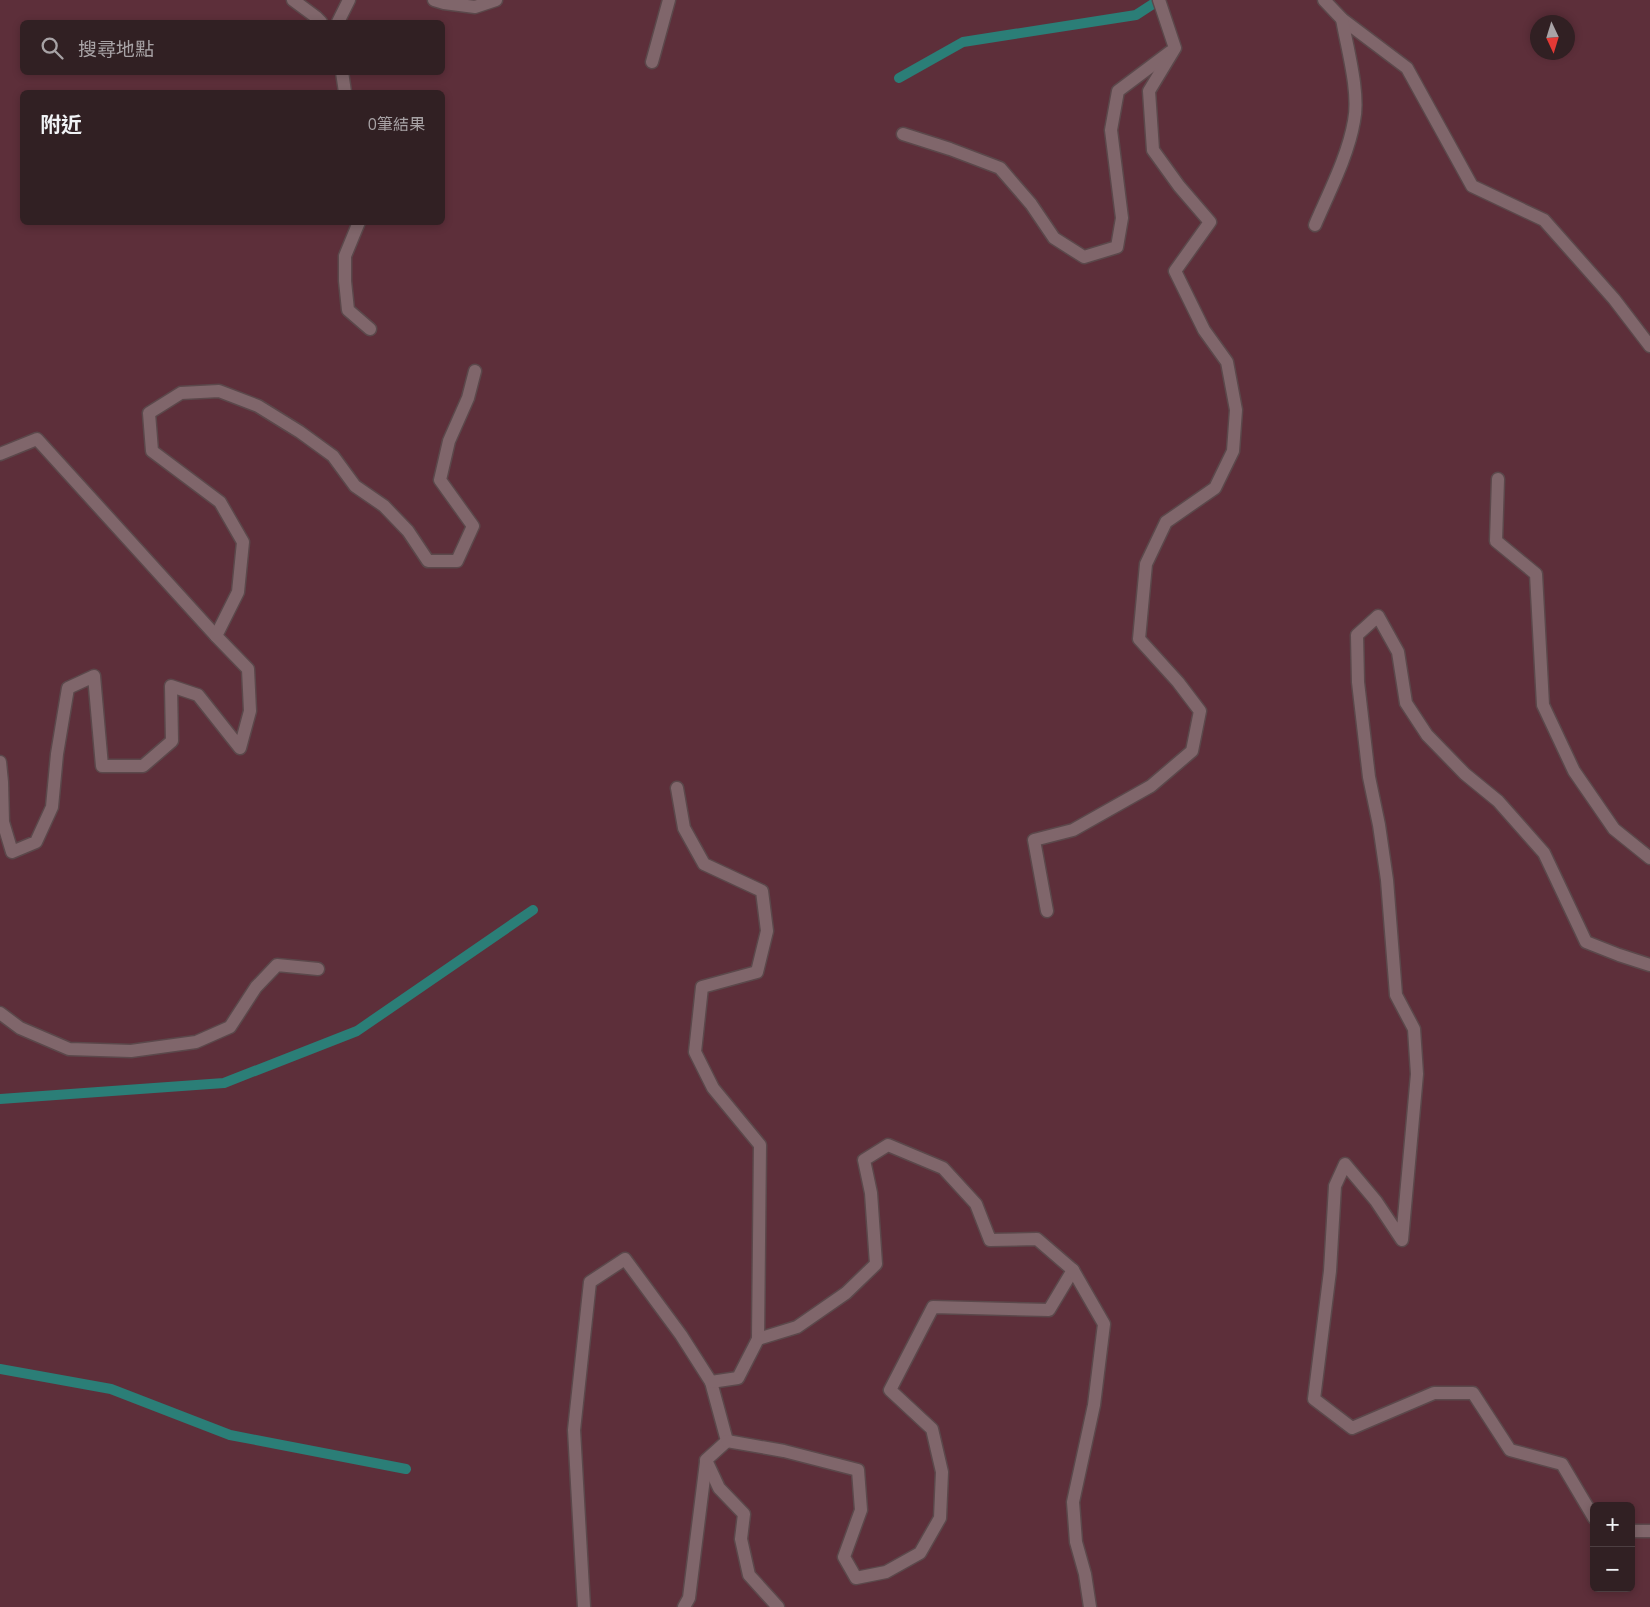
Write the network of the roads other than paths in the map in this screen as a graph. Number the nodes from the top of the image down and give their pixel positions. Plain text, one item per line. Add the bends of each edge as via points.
1 (293, 0) edge
2 (349, 0) edge
3 (434, 0) edge
4 (496, 0) edge
5 (669, 0) edge
6 (1159, 0) edge
7 (1324, 0) edge
8 (1342, 19) junction
9 (319, 20) edge
10 (339, 20) edge
11 (1174, 48) junction
12 (652, 62) dead end
13 (342, 75) edge
14 (345, 90) edge
15 (903, 134) dead end
16 (358, 225) edge
17 (1315, 225) dead end
18 (370, 329) dead end
19 (1650, 346) edge
20 (475, 371) dead end
21 (0, 454) edge
22 (1498, 479) dead end
23 (216, 636) junction
24 (0, 762) edge
25 (677, 788) dead end
26 (1650, 858) edge
27 (1047, 911) dead end
28 (1650, 965) edge
29 (318, 969) dead end
30 (0, 1013) edge
31 (1073, 1270) junction
32 (758, 1339) junction
33 (712, 1382) junction
34 (727, 1441) junction
35 (706, 1460) junction
36 (1590, 1511) edge
37 (1635, 1531) edge
38 (1650, 1531) edge
39 (584, 1607) edge
40 (684, 1607) edge
41 (778, 1607) edge
42 (1090, 1607) edge

1 - 9 lane
2 - 10 lane
3 - 4 lane via 475,8
5 - 12 lane
6 - 11 lane
7 - 8 lane
8 - 17 lane via 1354,85 1354,120 1342,162
8 - 19 lane via 1407,68 1472,186 1544,220 1614,299
11 - 15 lane via 1118,91 1111,130 1122,218 1116,247 1108,250 1084,257 1054,238 1031,204 1000,168
11 - 27 lane via 1149,91 1153,150 1210,222 1175,271 1204,330 1227,362 1236,410 1233,451 1215,488 1166,522 1146,564 1139,639 1200,711 1192,751 1151,786 1072,830 1034,840
13 - 14 lane
16 - 18 lane via 345,256 348,310
20 - 23 lane via 468,398 449,442 440,480 473,526 457,561 428,561 408,531 384,506 356,486 333,456 258,406 219,391 181,393 149,413 152,451 220,502 243,542 238,592
21 - 23 lane via 37,439
22 - 26 lane via 1496,541 1536,574 1543,705 1574,771 1614,829
23 - 24 lane via 248,669 250,711 240,748 198,695 171,686 172,741 143,766 102,766 94,676 68,688 56,754 52,807 36,842 12,852 3,822
25 - 32 lane via 684,828 704,864 762,891 767,931 757,972 702,987 695,1052 713,1088 760,1145
28 - 36 lane via 1586,942 1544,853 1498,801 1465,774 1427,735 1406,703 1398,652 1378,616 1357,635 1358,682 1369,777 1388,880 1396,995 1414,1030 1417,1074 1402,1240 1376,1201 1344,1164 1335,1186 1329,1280 1314,1399 1352,1428 1434,1393 1473,1393 1510,1450 1562,1464
29 - 30 lane via 277,965 256,987 230,1027 196,1042 140,1050 68,1049 20,1028
31 - 32 lane via 1037,1240 990,1240 976,1204 943,1168 888,1145 864,1160 871,1193 876,1264 846,1292 797,1327
31 - 34 lane via 1049,1310 933,1307 890,1390 932,1429 942,1472 940,1518 920,1553 886,1572 856,1578 844,1557 861,1510 858,1470 784,1451
31 - 42 lane via 1104,1324 1094,1405 1074,1502 1076,1542
32 - 33 lane via 738,1378
33 - 34 lane
33 - 39 lane via 625,1259 590,1282 574,1430
34 - 35 lane
35 - 40 lane via 689,1598
35 - 41 lane via 719,1488 744,1514 741,1539 749,1575
37 - 38 lane

